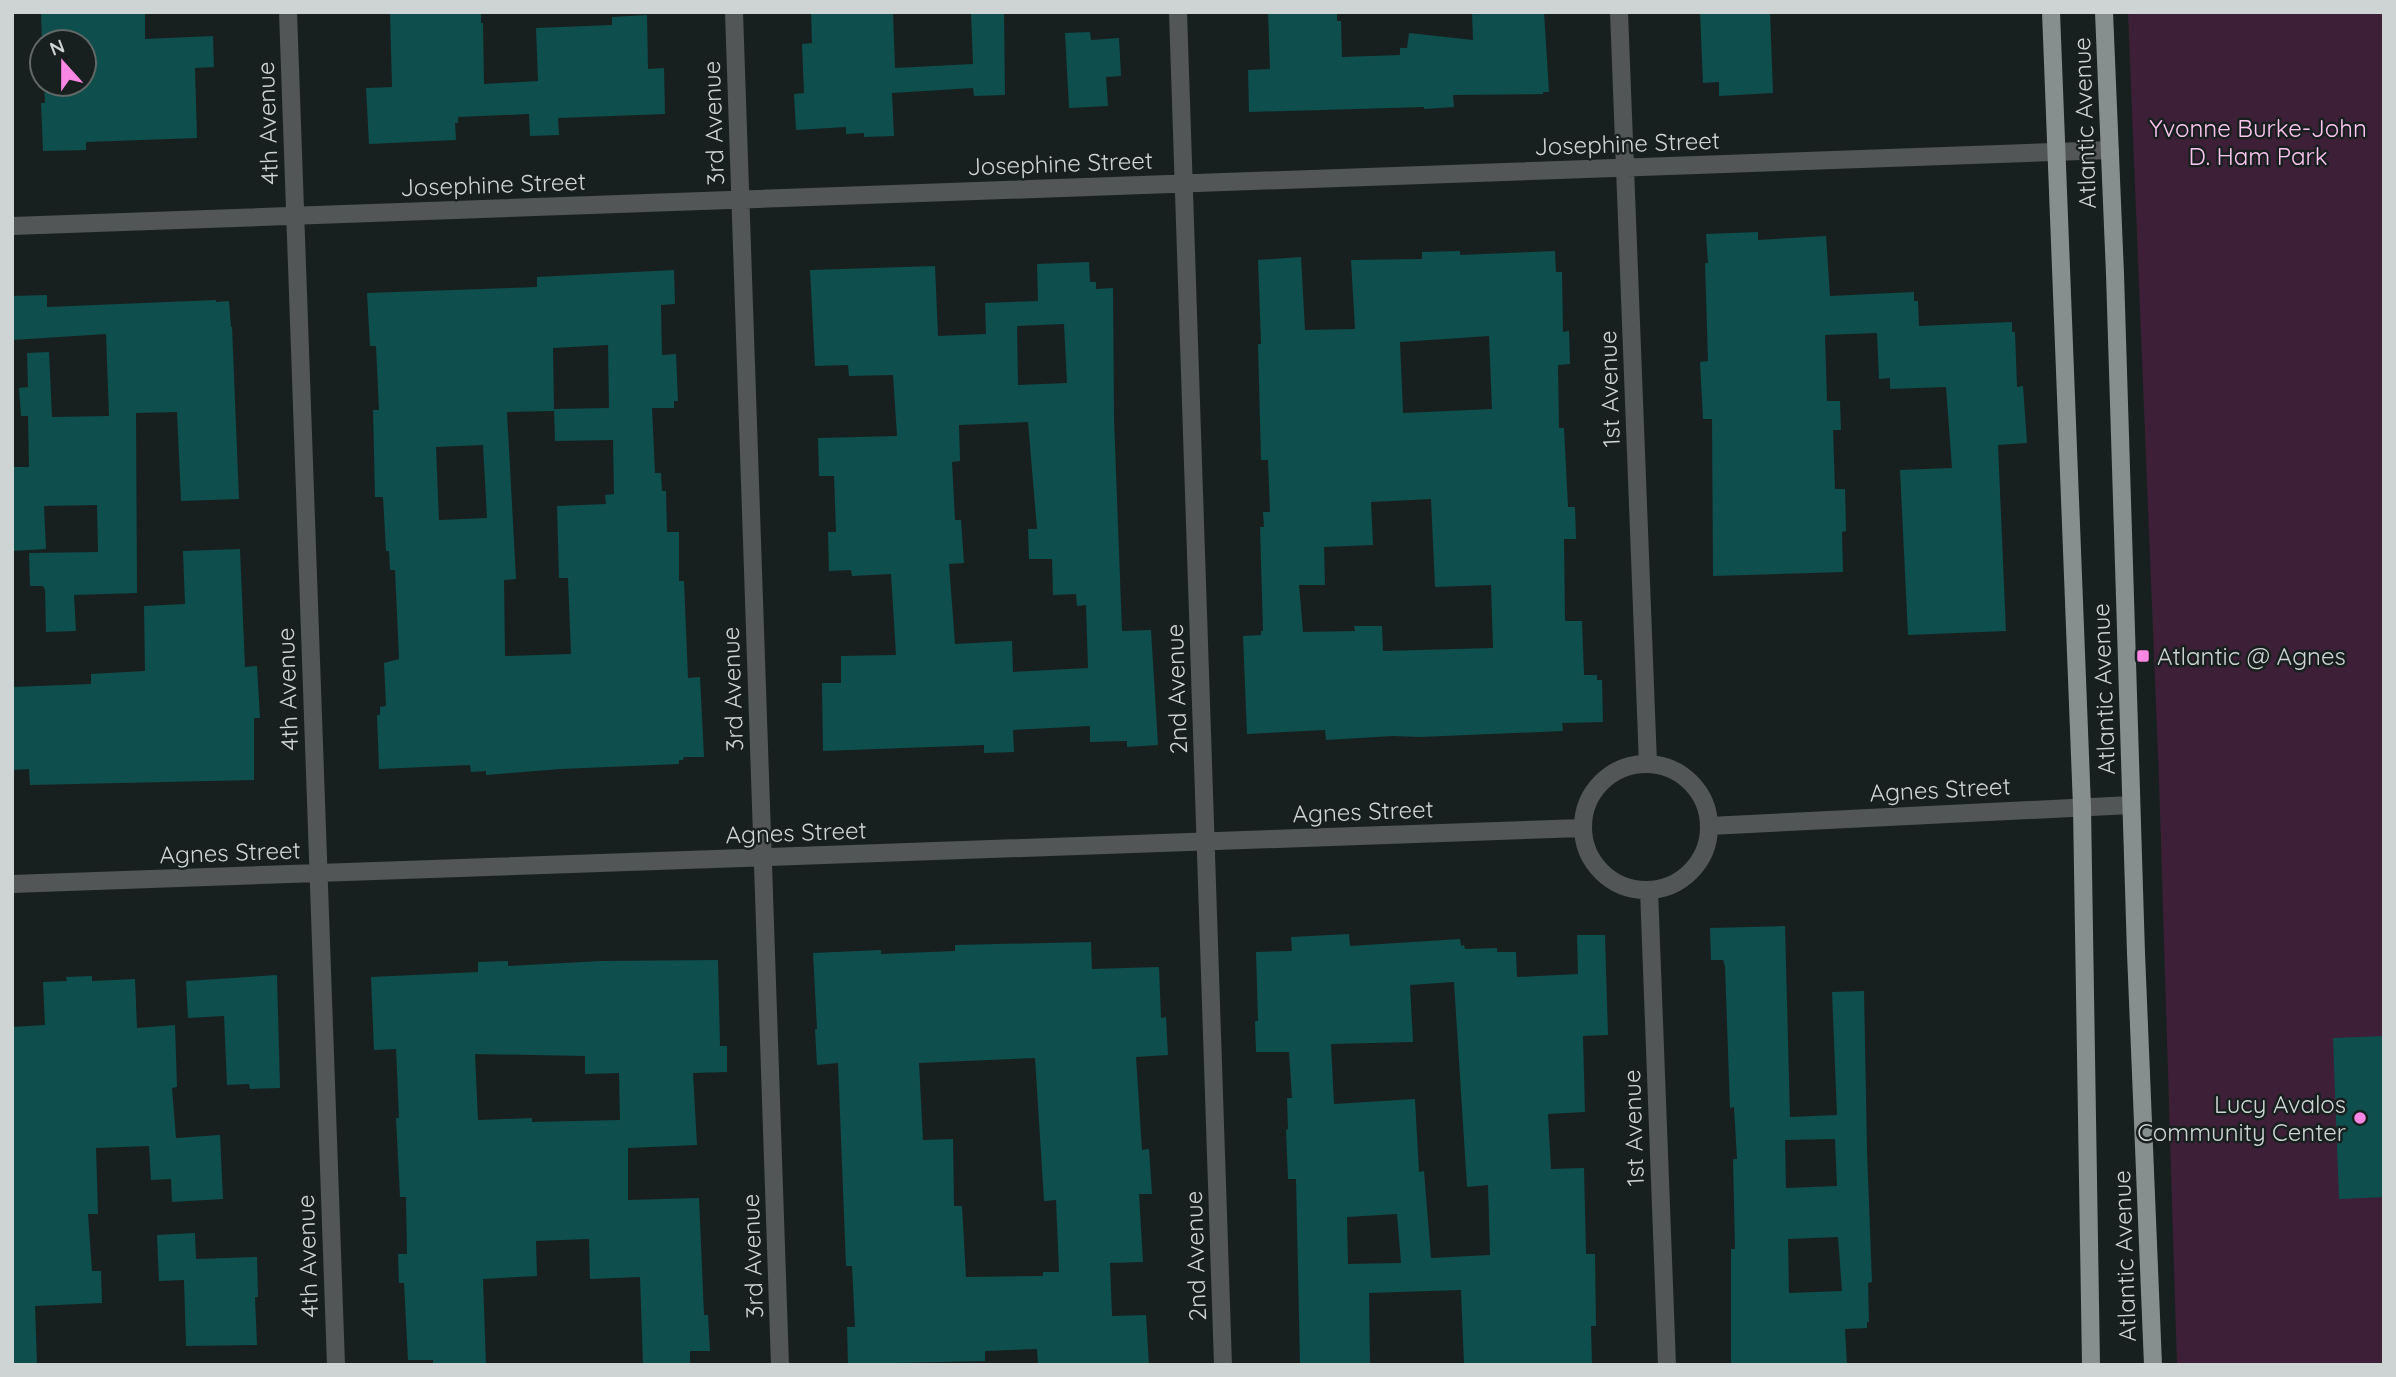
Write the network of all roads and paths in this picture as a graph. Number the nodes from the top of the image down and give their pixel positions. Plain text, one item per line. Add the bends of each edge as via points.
1 (288, 12) edge
2 (734, 12) edge
3 (1178, 12) edge
4 (1619, 12) edge
5 (2051, 12) edge
6 (2104, 12) edge
7 (2110, 150) junction
8 (2057, 152) junction
9 (1625, 167) junction
10 (1184, 183) junction
11 (740, 199) junction
12 (295, 216) junction
13 (12, 226) edge
14 (1647, 764) junction
15 (2132, 805) junction
16 (2082, 807) junction
17 (1709, 825) junction
18 (1582, 828) junction
19 (1206, 841) junction
20 (762, 858) junction
21 (318, 873) junction
22 (12, 884) edge
23 (1649, 890) junction
24 (335, 1365) edge
25 (780, 1365) edge
26 (1223, 1365) edge
27 (1667, 1365) edge
28 (2091, 1365) edge
29 (2152, 1365) edge

1 - 12 street, 4th Avenue
2 - 11 street, 3rd Avenue
3 - 10 street, 2nd Avenue
4 - 9 street, 1st Avenue
5 - 8 main road, Atlantic Avenue
6 - 7 main road, Atlantic Avenue
7 - 8 street, Josephine Street
7 - 15 main road, Atlantic Avenue
8 - 9 street, Josephine Street
8 - 16 main road, Atlantic Avenue
9 - 10 street, Josephine Street
9 - 14 street, 1st Avenue
10 - 11 street, Josephine Street
10 - 19 street, 2nd Avenue
11 - 12 street, Josephine Street
11 - 20 street, 3rd Avenue
12 - 13 street, Josephine Street
12 - 21 street, 4th Avenue
14 - 17 street via 1685,777 1699,792
14 - 18 street via 1626,767 1607,777 1592,792
15 - 16 street, Agnes Street
15 - 29 main road, Atlantic Avenue
16 - 17 street, Agnes Street
16 - 28 main road, Atlantic Avenue
17 - 23 street via 1707,843 1690,872 1664,888
18 - 19 street, Agnes Street
18 - 23 street via 1585,847 1604,875 1633,889
19 - 20 street, Agnes Street
19 - 26 street, 2nd Avenue
20 - 21 street, Agnes Street
20 - 25 street, 3rd Avenue
21 - 22 street, Agnes Street
21 - 24 street, 4th Avenue
23 - 27 street, 1st Avenue

